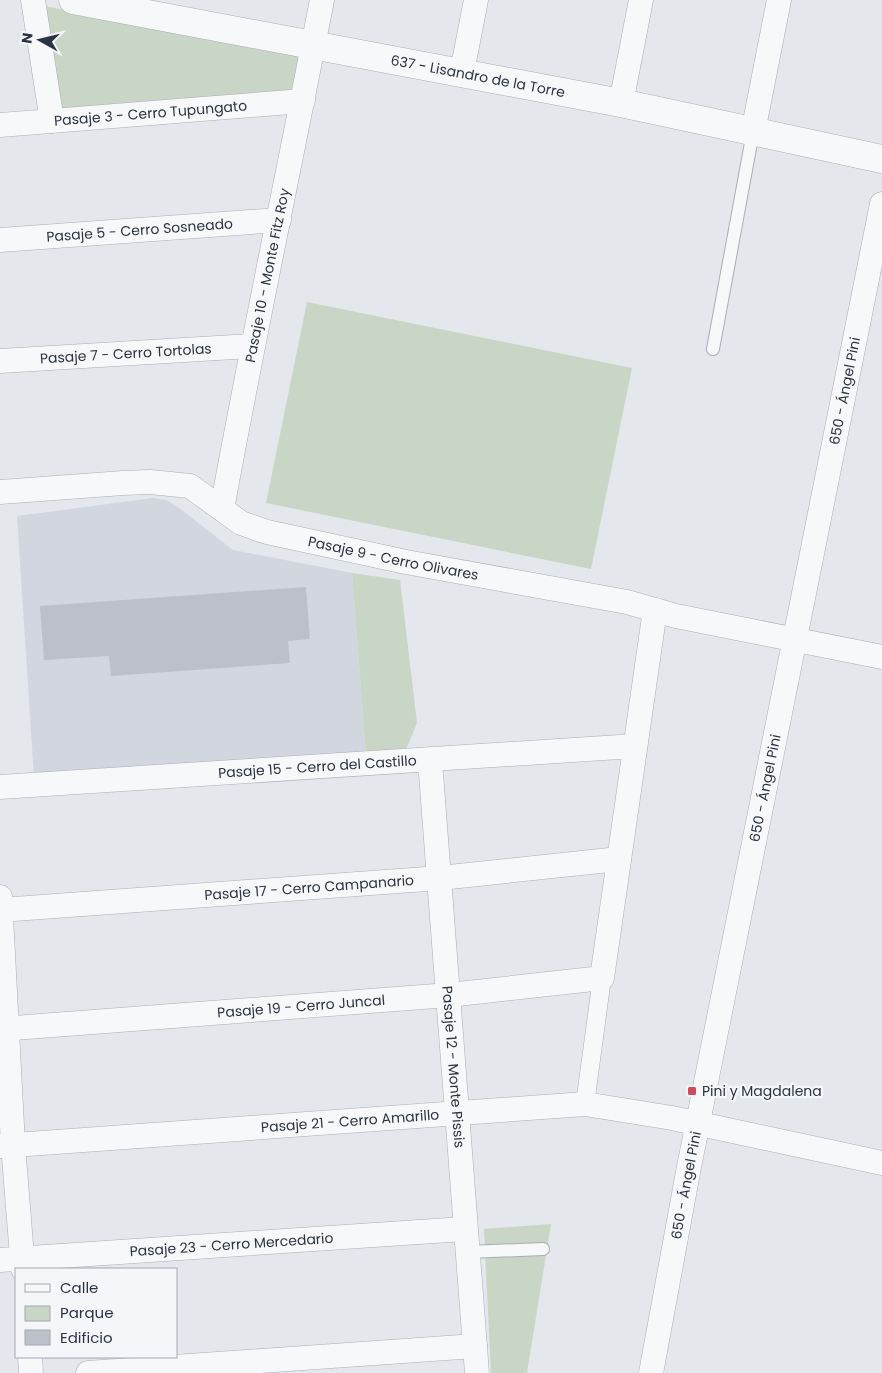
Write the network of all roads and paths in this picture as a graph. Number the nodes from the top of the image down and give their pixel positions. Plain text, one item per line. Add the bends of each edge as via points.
1 (33, 0) edge
2 (73, 0) edge
3 (322, 0) edge
4 (476, 0) edge
5 (641, 0) edge
6 (779, 0) edge
7 (146, 6) edge
8 (314, 43) junction
9 (462, 72) junction
10 (303, 102) junction
11 (621, 103) junction
12 (52, 121) junction
13 (0, 125) edge
14 (753, 132) junction
15 (882, 159) edge
16 (882, 204) edge
17 (279, 220) junction
18 (0, 240) edge
19 (252, 346) junction
20 (713, 349) dead end
21 (0, 361) edge
22 (0, 492) edge
23 (222, 508) junction
24 (655, 610) junction
25 (795, 639) junction
26 (882, 657) edge
27 (635, 746) junction
28 (428, 760) junction
29 (0, 787) edge
30 (619, 859) junction
31 (440, 878) junction
32 (0, 906) edge
33 (602, 978) junction
34 (449, 995) junction
35 (4, 1029) edge
36 (585, 1104) junction
37 (456, 1114) junction
38 (699, 1125) junction
39 (6, 1145) edge
40 (882, 1163) edge
41 (464, 1229) junction
42 (542, 1249) dead end
43 (467, 1252) junction
44 (15, 1263) edge
45 (475, 1346) junction
46 (30, 1358) edge
47 (31, 1373) edge
48 (88, 1373) edge
49 (477, 1373) edge
50 (651, 1373) edge

1 - 12 street
2 - 7 street, 637 - Lisandro de la Torre
3 - 8 street, Pasaje 10 - Monte Fitz Roy
4 - 9 street
5 - 11 street
6 - 14 street
7 - 8 street, 637 - Lisandro de la Torre
8 - 9 street, 637 - Lisandro de la Torre
8 - 10 street, Pasaje 10 - Monte Fitz Roy
9 - 11 street, 637 - Lisandro de la Torre
10 - 12 street, Pasaje 3 - Cerro Tupungato
10 - 17 street, Pasaje 10 - Monte Fitz Roy
11 - 14 street, 637 - Lisandro de la Torre
12 - 13 street, Pasaje 3 - Cerro Tupungato
14 - 15 street, 637 - Lisandro de la Torre
14 - 20 lane
16 - 25 street, 650 - Ángel Pini
17 - 18 street, Pasaje 5 - Cerro Sosneado
17 - 19 street, Pasaje 10 - Monte Fitz Roy
19 - 21 street, Pasaje 7 - Cerro Tortolas
19 - 23 street, Pasaje 10 - Monte Fitz Roy
22 - 23 street, Pasaje 9 - Cerro Olivares via 123,483 173,484 190,486
23 - 24 street, Pasaje 9 - Cerro Olivares via 241,523 267,532
24 - 25 street, Pasaje 9 - Cerro Olivares
24 - 27 street
25 - 26 street, Pasaje 9 - Cerro Olivares
25 - 38 street, 650 - Ángel Pini
27 - 28 street, Pasaje 15 - Cerro del Castillo
27 - 30 street
28 - 29 street, Pasaje 15 - Cerro del Castillo
28 - 31 street, Pasaje 12 - Monte Pissis
30 - 31 street, Pasaje 17 - Cerro Campanario
30 - 33 street
31 - 32 street, Pasaje 17 - Cerro Campanario
31 - 34 street, Pasaje 12 - Monte Pissis
32 - 35 street
33 - 34 street, Pasaje 19 - Cerro Juncal
33 - 36 street
34 - 35 street, Pasaje 19 - Cerro Juncal
34 - 37 street, Pasaje 12 - Monte Pissis
35 - 39 street
36 - 37 street, Pasaje 21 - Cerro Amarillo
36 - 38 street, Pasaje 21 - Cerro Amarillo via 617,1107
37 - 39 street, Pasaje 21 - Cerro Amarillo
37 - 41 street, Pasaje 12 - Monte Pissis
38 - 40 street, Pasaje 21 - Cerro Amarillo
38 - 50 street, 650 - Ángel Pini
39 - 44 street
41 - 43 street, Pasaje 12 - Monte Pissis
41 - 44 street, Pasaje 23 - Cerro Mercedario
42 - 43 lane
43 - 45 street, Pasaje 12 - Monte Pissis
45 - 48 street
45 - 49 street, Pasaje 12 - Monte Pissis
46 - 47 street

